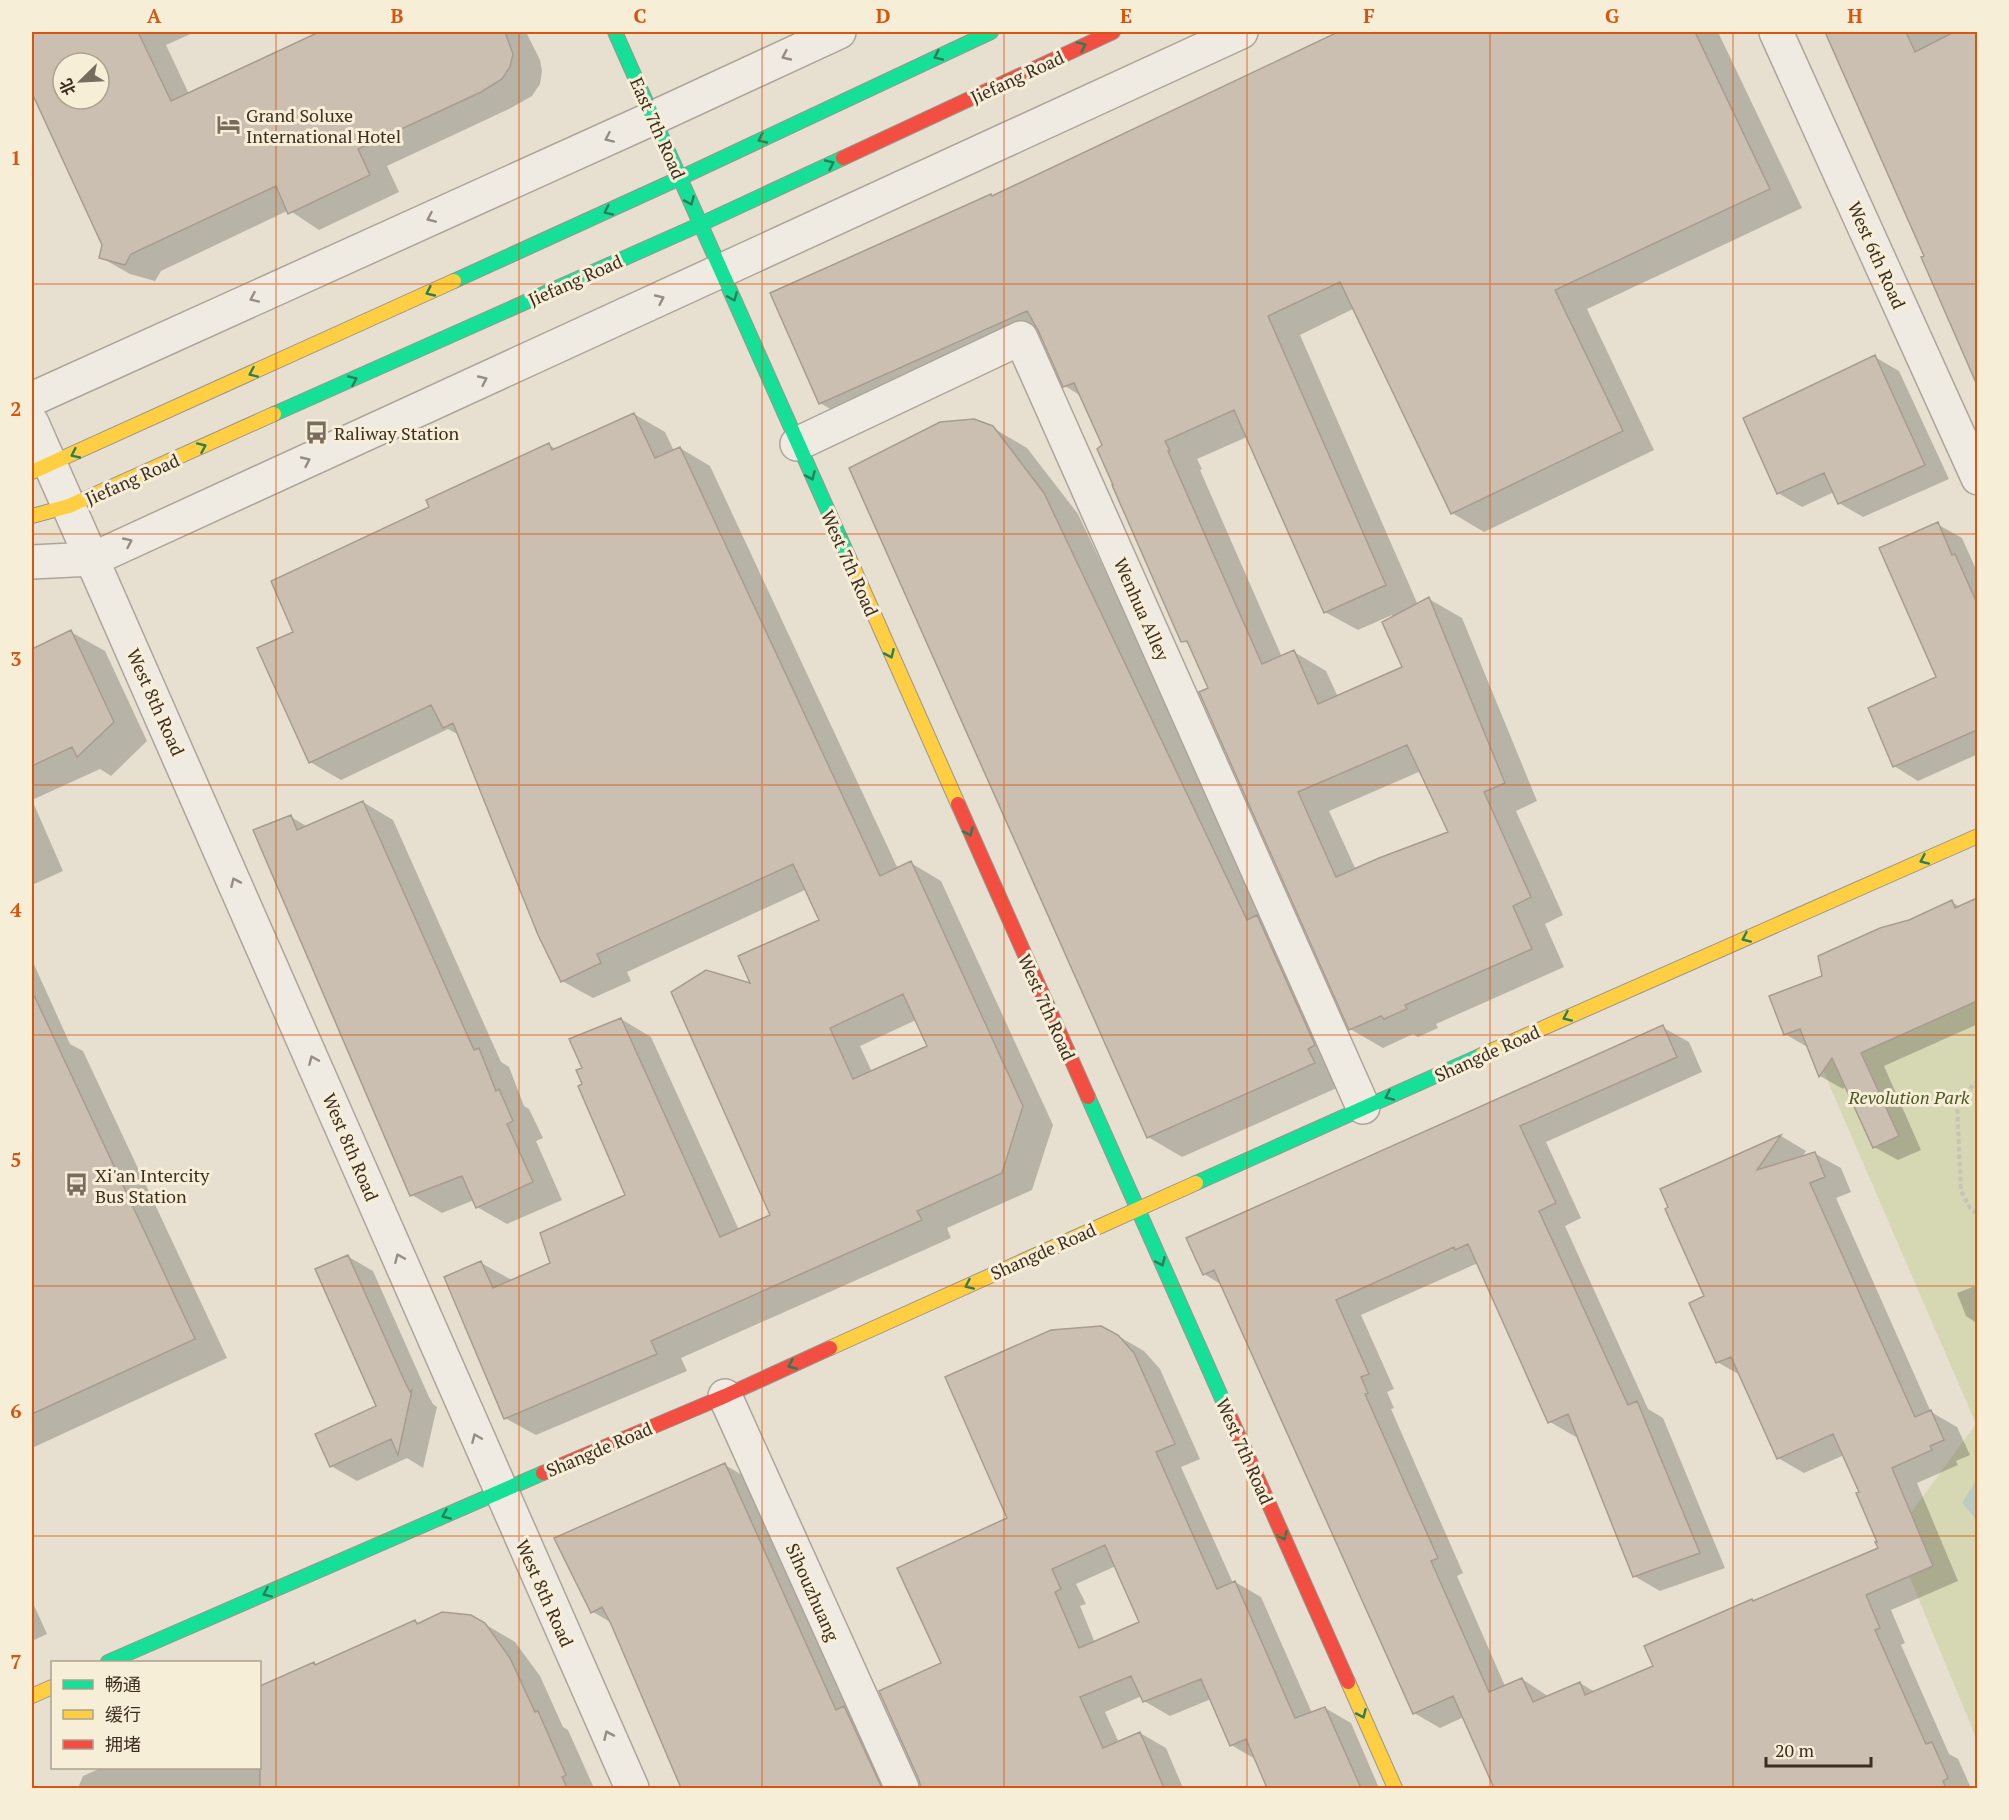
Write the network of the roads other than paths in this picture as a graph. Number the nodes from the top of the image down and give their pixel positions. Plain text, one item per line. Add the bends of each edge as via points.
1 (615, 32) edge
2 (839, 32) edge
3 (991, 32) edge
4 (1113, 32) edge
5 (1241, 32) edge
6 (1776, 32) edge
7 (653, 118) junction
8 (680, 178) junction
9 (701, 224) junction
10 (722, 271) junction
11 (32, 399) edge
12 (32, 423) edge
13 (797, 444) junction
14 (38, 465) edge
15 (1977, 478) edge
16 (69, 506) junction
17 (32, 516) edge
18 (32, 535) edge
19 (93, 559) junction
20 (32, 562) edge
21 (1977, 836) edge
22 (1363, 1107) junction
23 (1137, 1208) junction
24 (724, 1396) junction
25 (500, 1491) junction
26 (110, 1661) edge
27 (51, 1687) edge
28 (32, 1696) edge
29 (632, 1788) edge
30 (902, 1788) edge
31 (1395, 1788) edge

1 - 7 street, East 7th Road
2 -> 7 street
3 -> 8 street
9 -> 4 street, Jiefang Road
5 - 10 street
6 - 15 street, West 6th Road
7 - 8 street, East 7th Road
7 -> 11 street
8 -> 9 street, East 7th Road
8 -> 14 street
9 - 10 street, West 7th Road
16 -> 9 street, Jiefang Road
10 -> 13 street, West 7th Road
19 -> 10 street
12 - 14 street, West 8th Road
13 - 22 street, Wenhua Alley via 1021,338
13 -> 23 street, West 7th Road
14 - 16 street, West 8th Road
16 - 17 street, Jiefang Road
16 - 18 street
16 - 19 street, West 8th Road
19 - 20 street
25 -> 19 street, West 8th Road
21 -> 22 street, Shangde Road
22 - 23 street, Shangde Road
23 -> 24 street, Shangde Road
23 -> 31 street, West 7th Road
24 - 25 street, Shangde Road
24 - 30 street, Sihouzhuang
25 -> 26 street, Shangde Road
29 -> 25 street, West 8th Road
27 - 28 street

